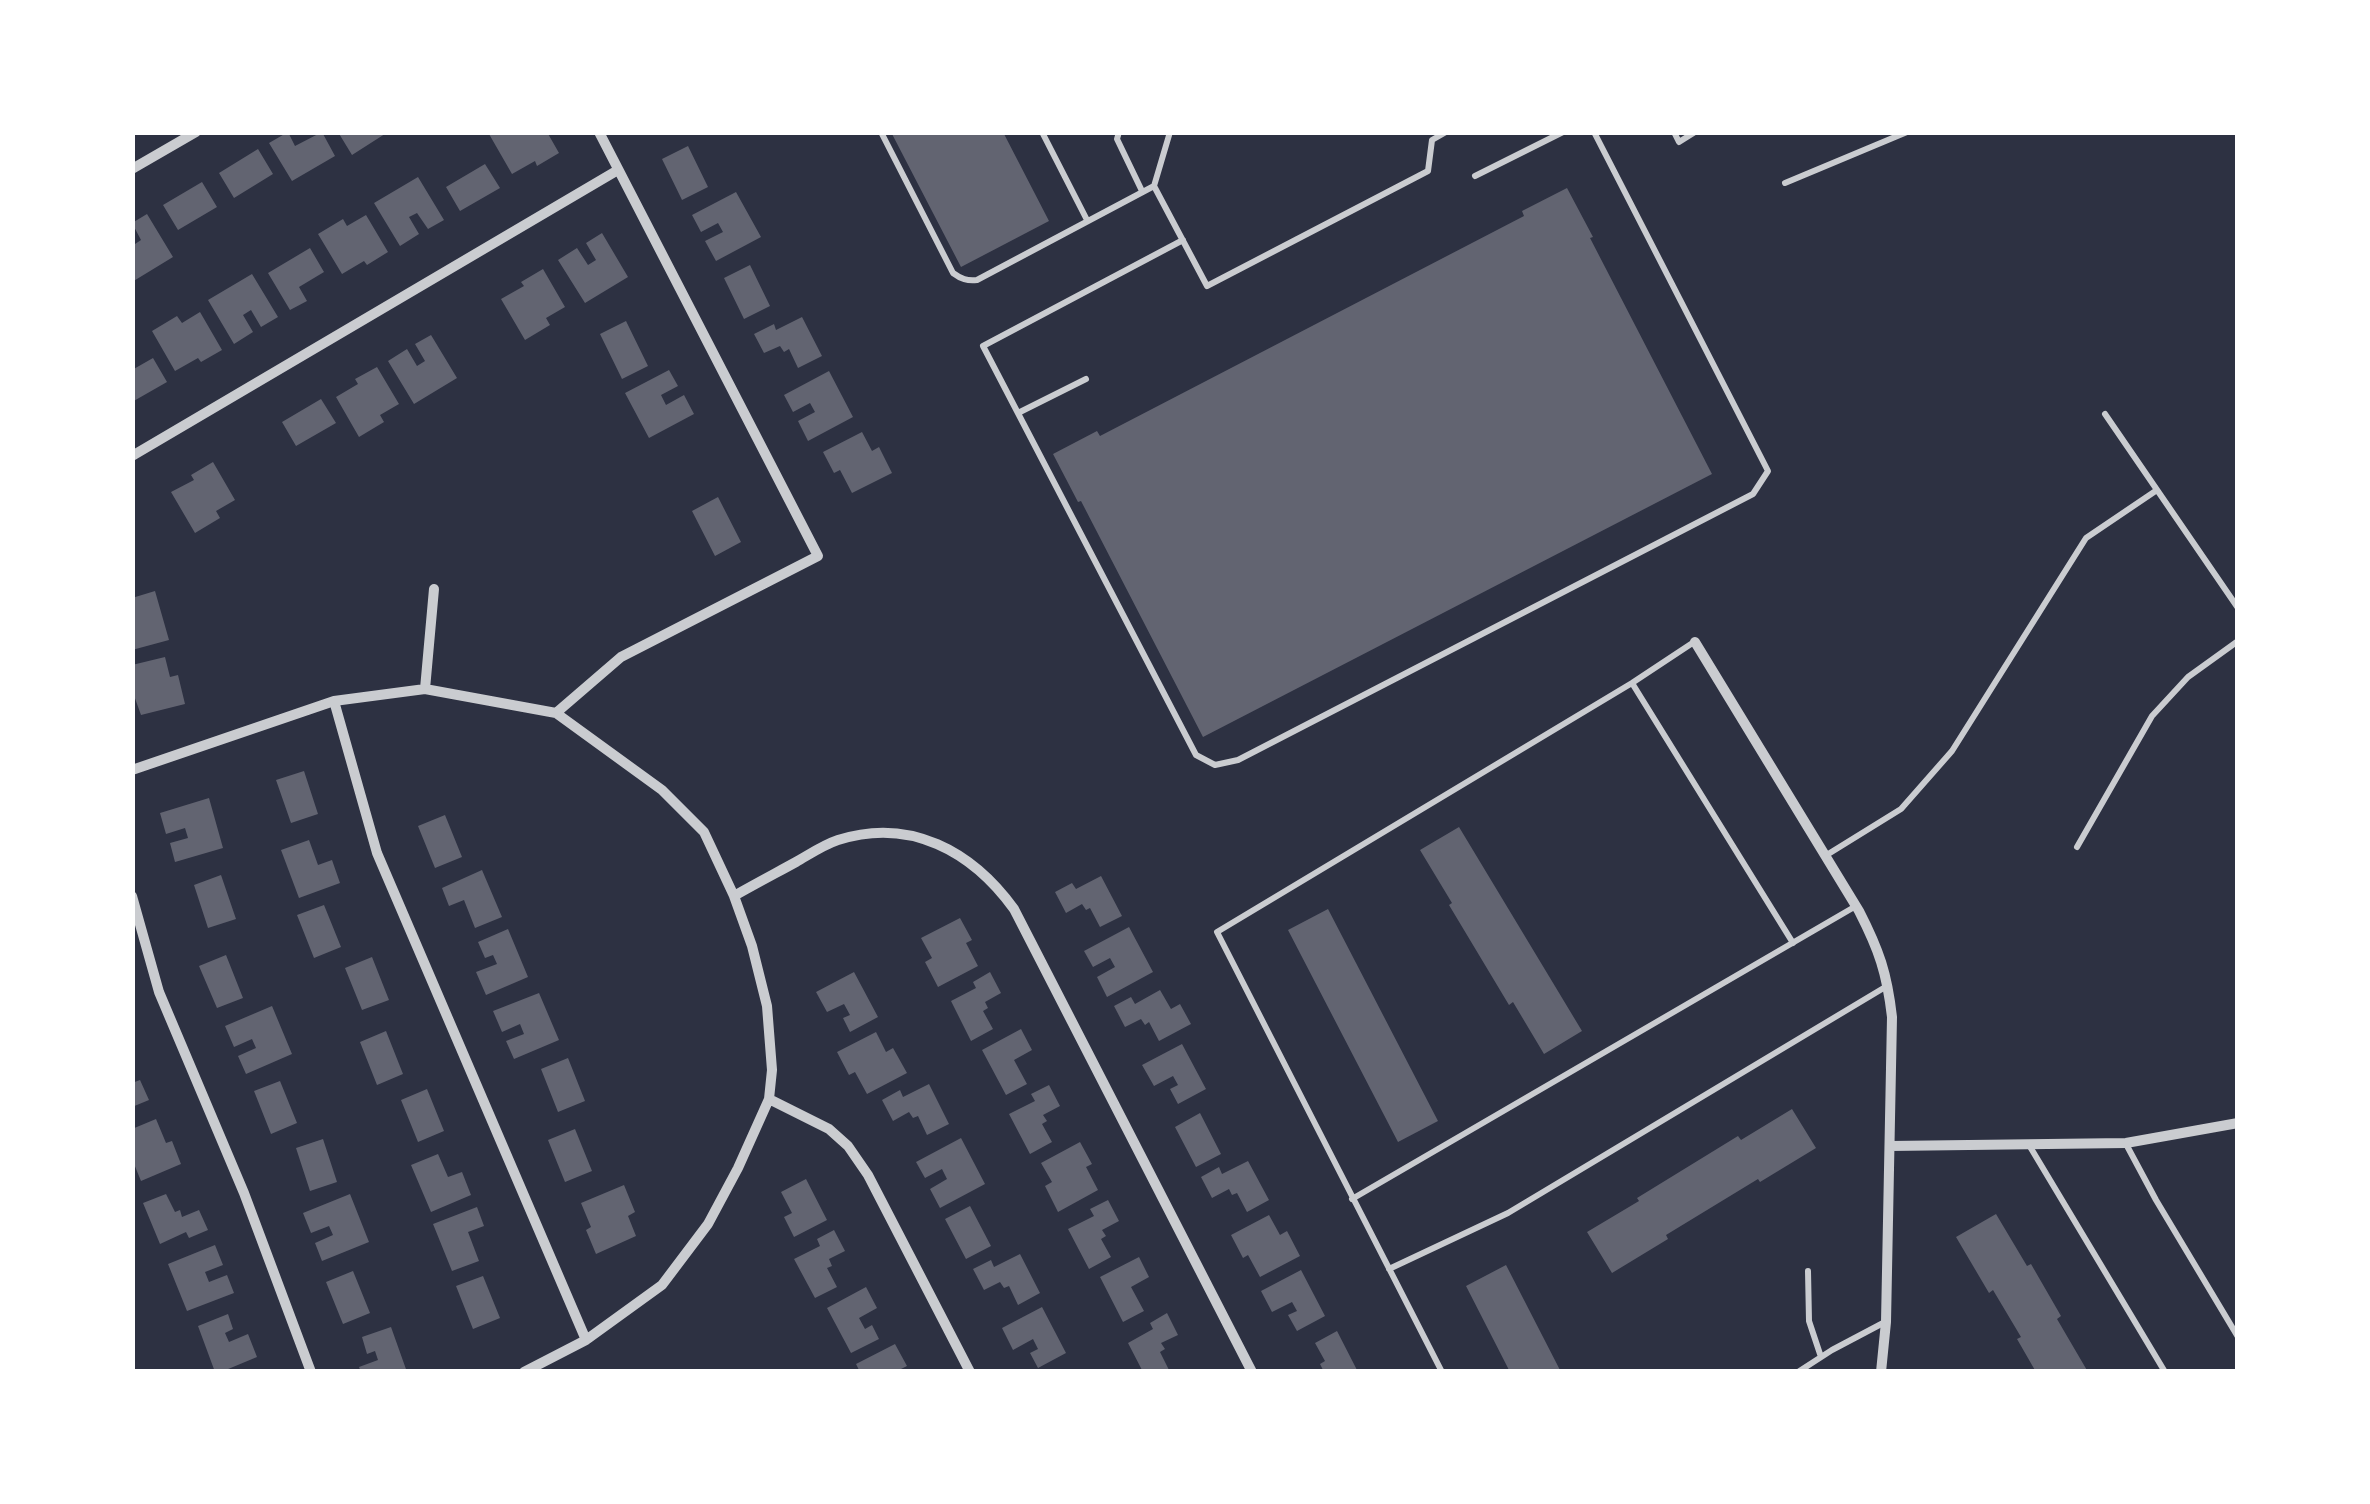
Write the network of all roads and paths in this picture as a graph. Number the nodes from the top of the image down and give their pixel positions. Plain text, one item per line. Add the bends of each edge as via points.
1 (196, 132) edge
2 (599, 132) edge
3 (881, 132) edge
4 (1042, 132) edge
5 (1119, 132) edge
6 (1170, 132) edge
7 (1446, 132) edge
8 (1563, 132) edge
9 (1594, 132) edge
10 (1674, 132) edge
11 (1695, 132) edge
12 (1908, 132) edge
13 (132, 170) edge
14 (618, 170) junction
15 (1475, 176) dead end
16 (1784, 183) dead end
17 (1154, 185) junction
18 (1142, 192) junction
19 (1087, 220) junction
20 (1183, 240) junction
21 (1086, 379) dead end
22 (1018, 413) junction
23 (2105, 414) dead end
24 (132, 456) edge
25 (2157, 490) junction
26 (434, 589) dead end
27 (2238, 608) edge
28 (2238, 641) edge
29 (1696, 642) joint
30 (1632, 683) junction
31 (426, 689) junction
32 (334, 702) junction
33 (556, 713) junction
34 (132, 770) edge
35 (2077, 847) dead end
36 (1825, 856) junction
37 (132, 896) edge
38 (734, 896) junction
39 (1856, 906) junction
40 (1792, 943) junction
41 (1888, 985) junction
42 (768, 1099) junction
43 (2238, 1123) edge
44 (2126, 1143) junction
45 (2029, 1144) junction
46 (1890, 1146) junction
47 (1352, 1199) junction
48 (1389, 1270) junction
49 (1808, 1271) dead end
50 (1886, 1322) junction
51 (2238, 1336) edge
52 (586, 1340) junction
53 (1821, 1357) junction
54 (311, 1372) edge
55 (524, 1372) edge
56 (970, 1372) edge
57 (1252, 1372) edge
58 (1442, 1372) edge
59 (1798, 1372) edge
60 (1882, 1372) edge
61 (2165, 1372) edge

1 - 13 street
2 - 14 street
3 - 19 lane via 960,279 977,280
4 - 19 lane
5 - 18 lane
6 - 17 lane
7 - 20 lane via 1432,140 1428,171 1208,286
8 - 15 lane
9 - 22 lane via 1768,471 1753,494 1238,760 1215,765 1196,755
10 - 11 lane via 1679,142
12 - 16 lane
14 - 24 street
14 - 33 street via 818,556 621,657
17 - 18 lane
17 - 20 lane
18 - 19 lane
20 - 22 lane via 984,346
21 - 22 lane
23 - 25 lane
25 - 27 lane
25 - 36 lane via 2086,538 1952,751 1901,809
26 - 31 street
28 - 35 lane via 2188,677 2152,716
29 - 30 lane
29 - 36 street
30 - 40 lane
30 - 47 lane via 1217,932
31 - 32 street
31 - 33 street
32 - 34 street
32 - 52 street via 377,853
33 - 38 street via 662,790 704,832
36 - 39 street
37 - 54 street via 159,992
38 - 42 street via 766,1006
38 - 57 street via 828,844 871,834 933,842 980,870 1014,909
39 - 40 lane
39 - 41 street
40 - 47 lane
41 - 46 street
41 - 48 lane via 1508,1212
42 - 52 street via 708,1224 662,1285
42 - 56 street via 829,1129 848,1146
43 - 44 street
44 - 45 street
44 - 51 lane
45 - 46 street
45 - 61 lane
46 - 50 street
47 - 48 lane
48 - 58 lane
49 - 53 lane via 1809,1321
50 - 53 lane
50 - 60 street
52 - 55 street
53 - 59 lane

